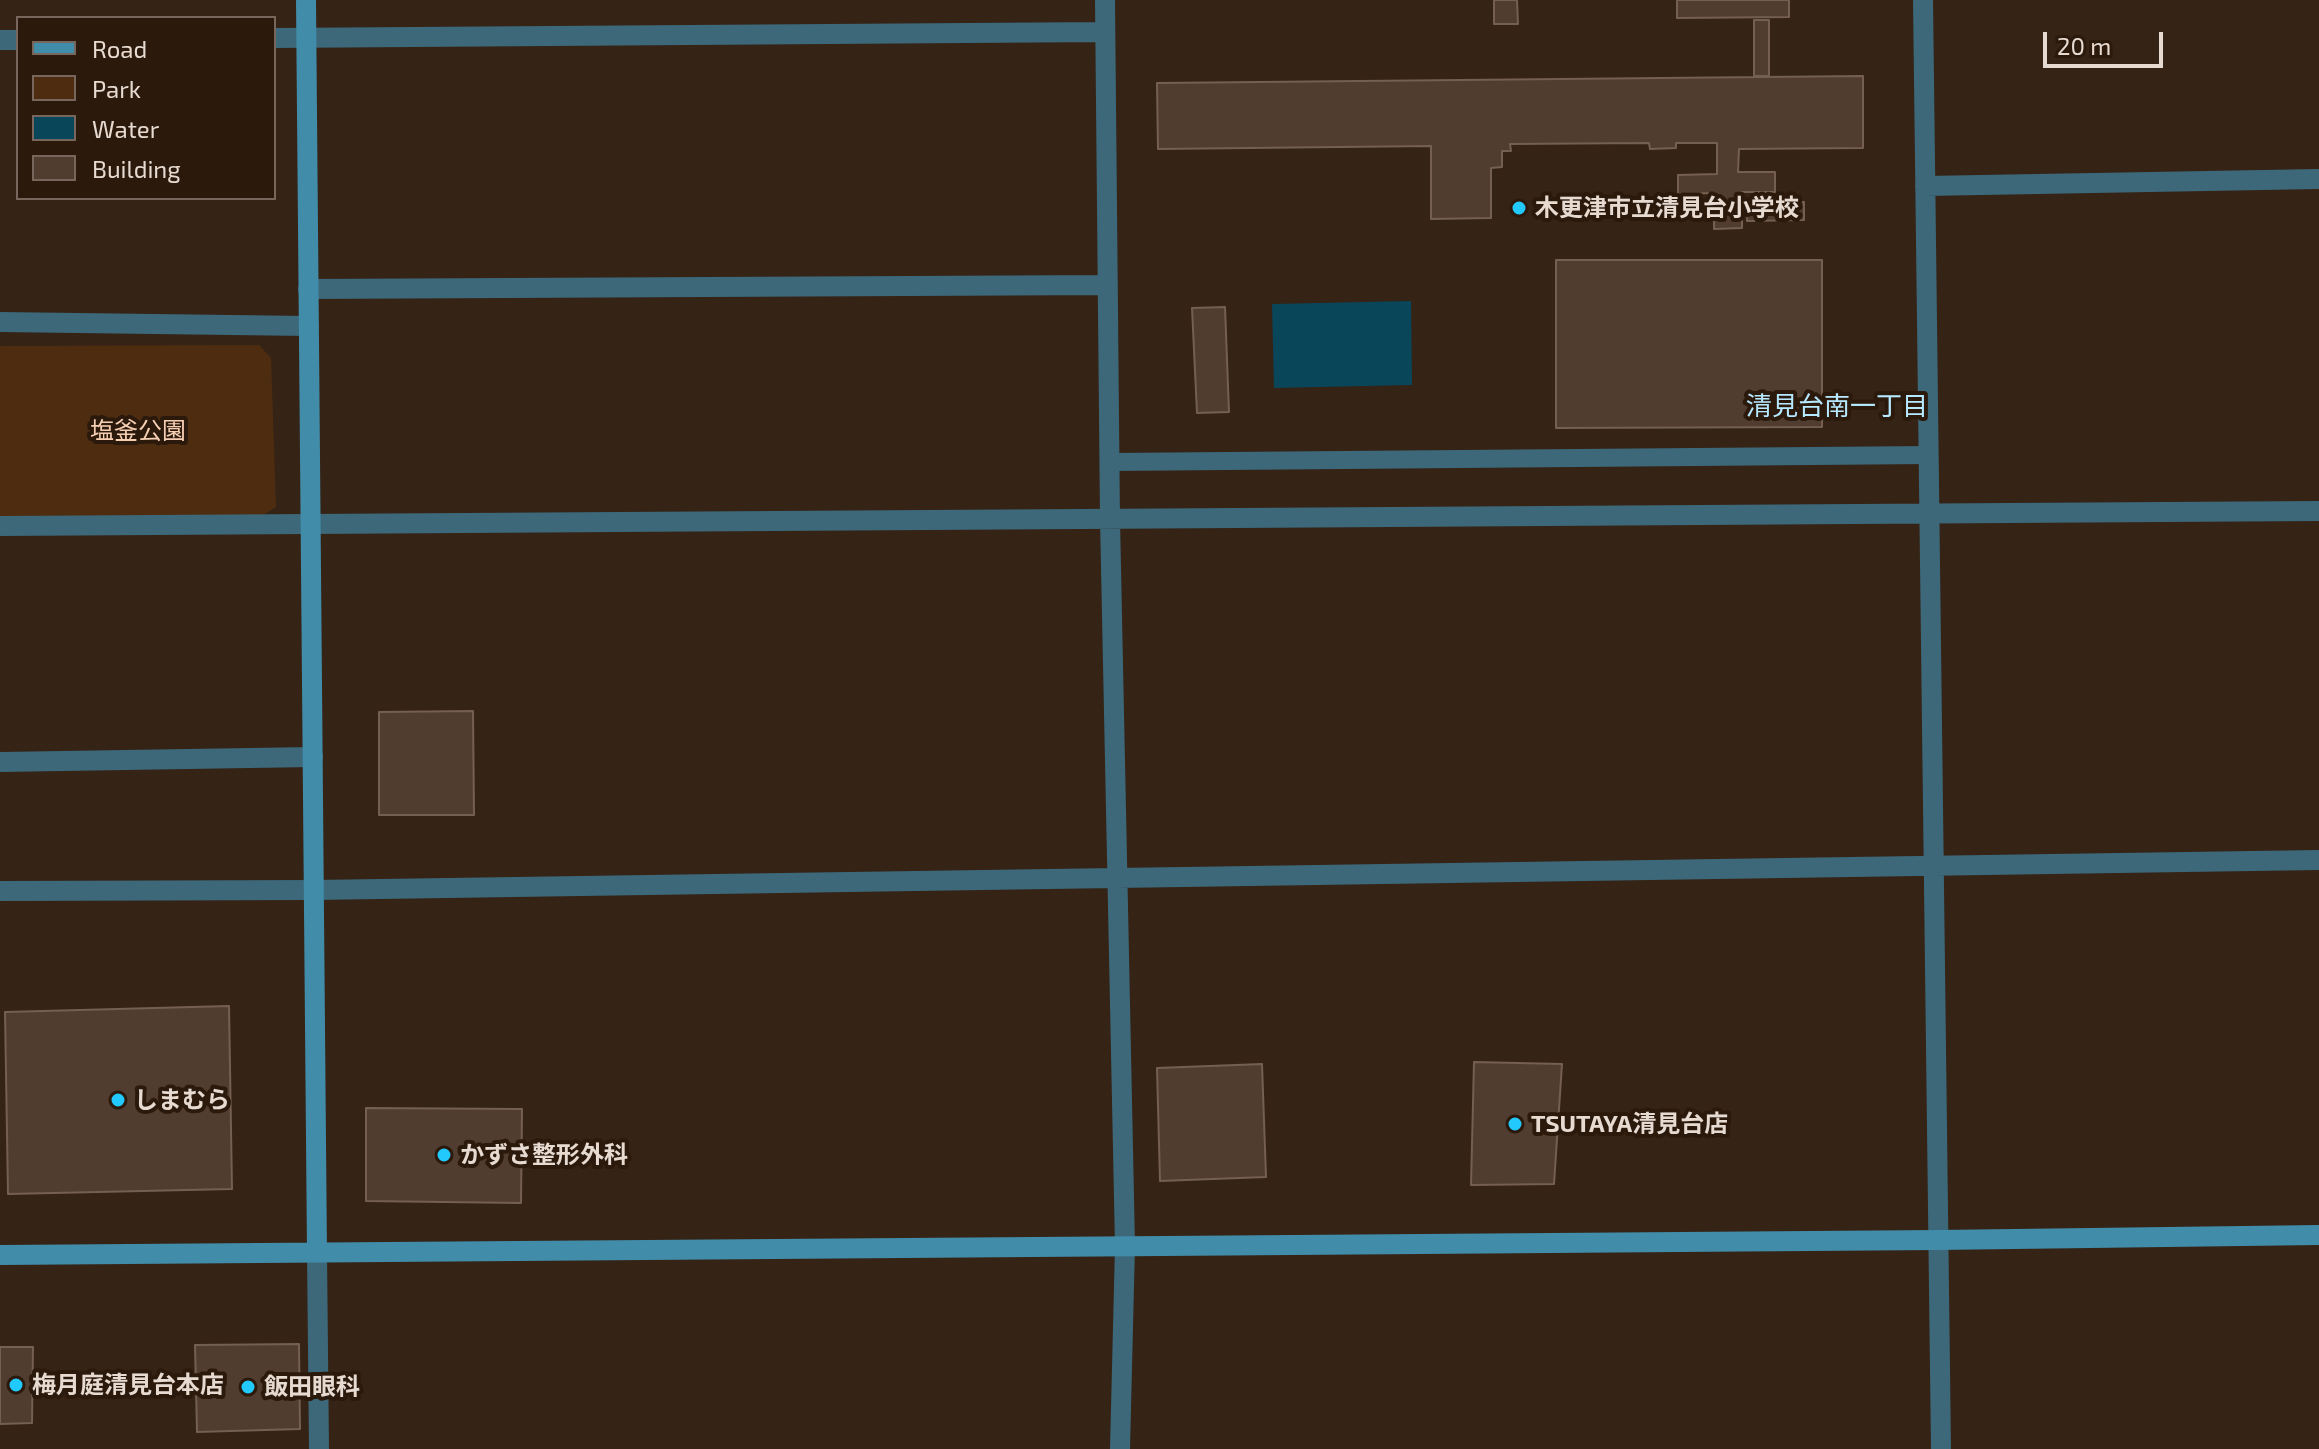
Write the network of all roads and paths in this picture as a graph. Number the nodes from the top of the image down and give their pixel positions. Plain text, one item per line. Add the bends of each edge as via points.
1 (306, 0) edge
2 (1105, 0) edge
3 (1923, 0) edge
4 (1105, 32) junction
5 (276, 38) edge
6 (306, 38) junction
7 (2319, 179) edge
8 (1925, 186) junction
9 (1108, 285) junction
10 (308, 289) junction
11 (0, 322) edge
12 (309, 326) junction
13 (1929, 455) junction
14 (1109, 462) junction
15 (2319, 511) edge
16 (1929, 514) junction
17 (1110, 519) junction
18 (311, 524) junction
19 (0, 526) edge
20 (313, 757) junction
21 (0, 762) edge
22 (2319, 860) edge
23 (1933, 866) junction
24 (1118, 878) junction
25 (314, 890) junction
26 (0, 891) edge
27 (2319, 1235) edge
28 (1938, 1240) junction
29 (1125, 1246) junction
30 (317, 1253) junction
31 (0, 1255) edge
32 (319, 1449) edge
33 (1120, 1449) edge
34 (1941, 1449) edge

1 - 6 street
2 - 4 street
3 - 8 street
4 - 6 street
4 - 9 street
5 - 6 street
6 - 10 street
7 - 8 street
8 - 13 street
9 - 10 street
9 - 14 street
10 - 12 street
11 - 12 street
12 - 18 street
13 - 14 lane
13 - 16 street
14 - 17 street
15 - 16 street
16 - 17 street
16 - 23 street
17 - 18 street
17 - 24 street
18 - 19 street
18 - 20 street
20 - 21 street
20 - 25 street
22 - 23 street
23 - 24 street
23 - 28 street
24 - 25 street
24 - 29 street
25 - 26 street
25 - 30 street
27 - 28 street
28 - 29 street
28 - 34 street
29 - 30 street
29 - 33 street
30 - 31 street
30 - 32 street

